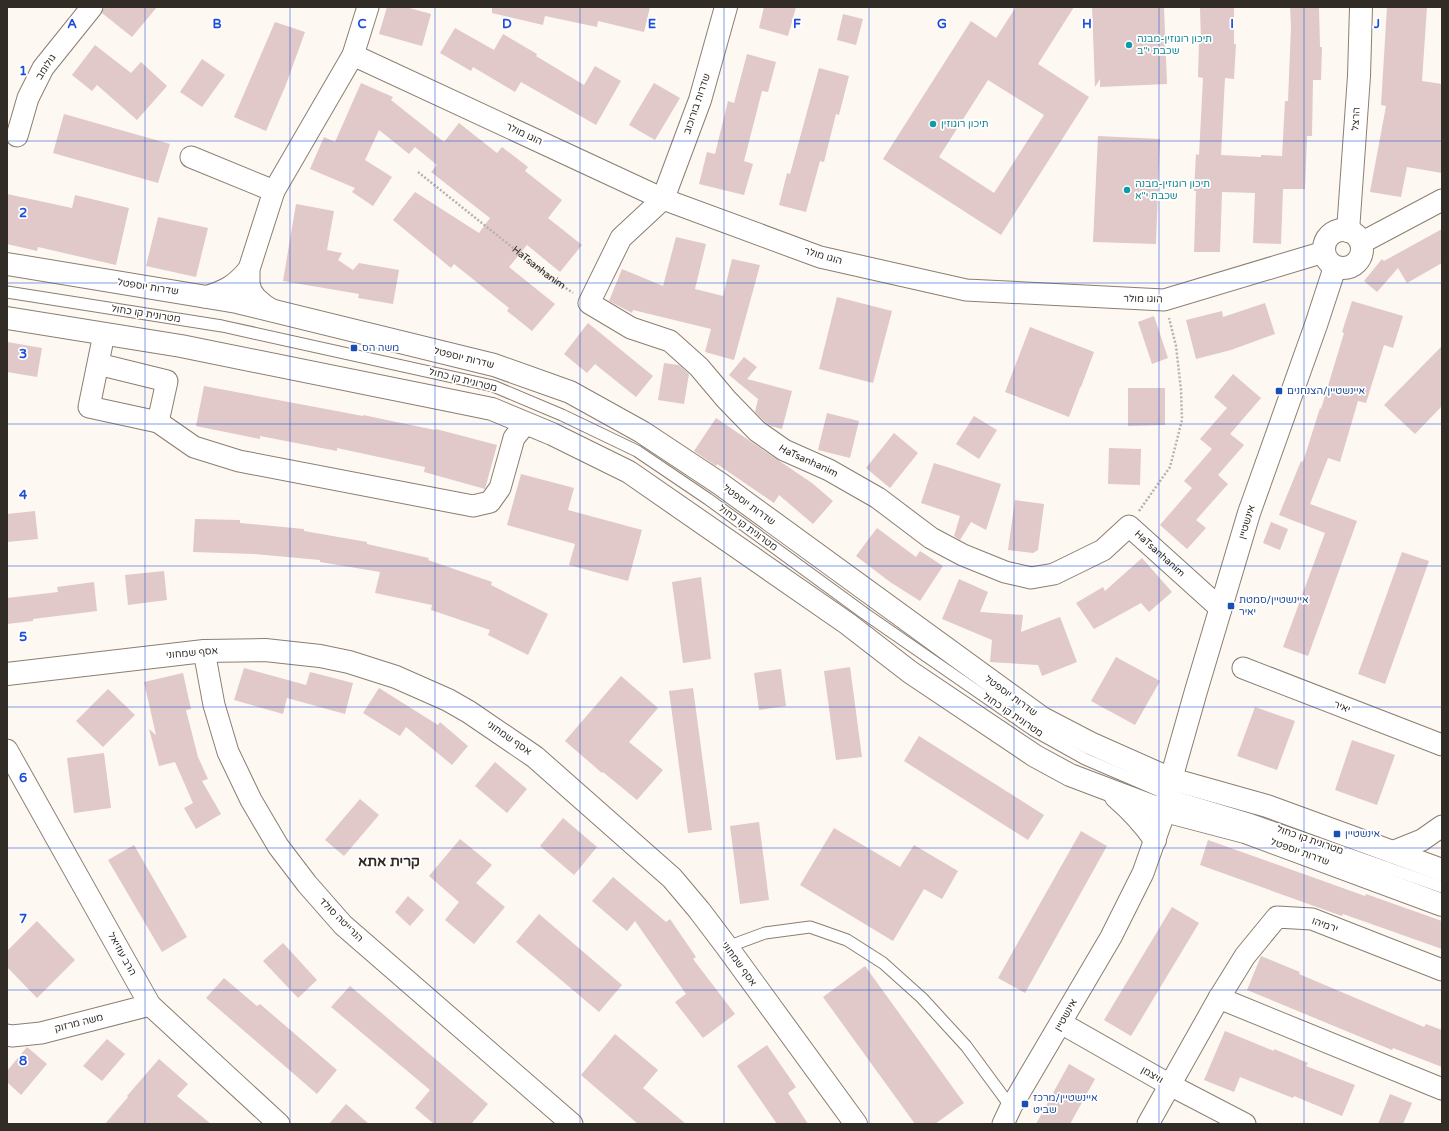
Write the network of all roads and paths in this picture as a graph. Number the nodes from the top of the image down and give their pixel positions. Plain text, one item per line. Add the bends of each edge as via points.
1 (92, 7) edge
2 (368, 7) edge
3 (726, 7) edge
4 (1361, 7) edge
5 (353, 55) junction
6 (17, 136) dead end
7 (191, 157) dead end
8 (418, 172) dead end
9 (274, 191) junction
10 (663, 199) junction
11 (1442, 200) edge
12 (1354, 237) junction
13 (1329, 259) junction
14 (7, 264) edge
15 (249, 269) junction
16 (7, 292) edge
17 (204, 297) junction
18 (1164, 300) junction
19 (589, 303) junction
20 (274, 311) junction
21 (7, 318) edge
22 (104, 334) junction
23 (98, 364) junction
24 (158, 422) junction
25 (526, 422) junction
26 (1129, 526) junction
27 (1221, 609) junction
28 (204, 651) junction
29 (1243, 668) dead end
30 (7, 674) edge
31 (1442, 745) edge
32 (7, 750) edge
33 (1107, 790) junction
34 (1168, 795) junction
35 (1442, 826) edge
36 (1155, 840) junction
37 (1392, 852) junction
38 (1442, 870) edge
39 (1442, 887) edge
40 (1442, 905) edge
41 (727, 947) junction
42 (1442, 970) edge
43 (1219, 998) junction
44 (150, 1005) junction
45 (1061, 1023) junction
46 (7, 1035) edge
47 (1170, 1085) junction
48 (1442, 1089) edge
49 (1007, 1116) edge
50 (279, 1124) edge
51 (572, 1124) edge
52 (856, 1124) edge
53 (1148, 1124) edge
54 (1245, 1124) edge

1 - 6 street, גולומב via 43,68 28,98
2 - 5 street
3 - 10 street, שדרות בורוכוב via 700,100
4 - 12 street, הרצל
5 - 9 street
5 - 10 street, הוגו מולר
7 - 9 street
8 - 19 path, HaTsanhanim via 547,275
9 - 15 street
10 - 18 street, הוגו מולר via 820,257 966,290
10 - 19 street via 621,238
11 - 12 street
12 - 13 street via 1340,230 1328,236 1325,242
12 - 13 street via 1362,247 1362,254 1356,264 1344,269
13 - 18 street, הוגו מולר
13 - 27 street, אינשטיין via 1316,325 1249,512
14 - 17 street, שדרות יוספטל
15 - 17 street via 233,286
15 - 20 street via 251,291 264,305
16 - 34 lane, מטרונית קו כחול via 237,329 493,386 562,415 637,451 1033,730 1085,759
17 - 20 street, שדרות יוספטל
18 - 26 path via 1176,346 1182,420 1170,467
19 - 26 street, HaTsanhanim via 631,328 670,341 699,367 757,431 784,450 829,470 878,498 931,538 977,561 1005,572 1031,578 1054,574 1103,550
20 - 34 street, שדרות יוספטל via 494,365 570,392 642,432 719,483 1042,718 1090,742
21 - 22 street, שדרות יוספטל
22 - 23 street
22 - 25 street, שדרות יוספטל via 181,346 492,409
23 - 24 street via 167,381
23 - 24 street via 89,407
24 - 25 street via 194,447 239,461 474,506 490,502 500,488 514,438
25 - 33 street, שדרות יוספטל via 629,472 995,730 1070,775
26 - 27 street, HaTsanhanim
27 - 34 street, אינשטיין
28 - 30 street, אסף שמחוני
28 - 41 street, אסף שמחוני via 265,650 328,658 396,677 435,693 469,712 535,757 672,878
28 - 51 street, הנרייטה סולד via 214,705 228,752 251,800 278,846 307,884 343,925
29 - 31 street, יאיר
32 - 44 street, הרב עוזיאל
33 - 34 street, שדרות יוספטל
33 - 36 street via 1131,810
34 - 36 street, אינשטיין
34 - 37 street, שדרות יוספטל via 1267,806
34 - 39 lane, מטרונית קו כחול via 1249,819
34 - 40 street, שדרות יוספטל via 1245,832
35 - 37 street via 1422,840
36 - 45 street, אינשטיין via 1143,873 1111,937
37 - 38 street, שדרות יוספטל
41 - 49 lane via 765,933 810,927 847,940 883,963 922,998 966,1046
41 - 52 street, אסף שמחוני
42 - 43 street, ירמיהו via 1312,919 1277,917 1245,956
43 - 47 street, ירמיהו
43 - 48 street
44 - 46 street, משה מרזוק via 41,1033
44 - 50 street, הרב עוזיאל
45 - 47 street, וויצמן
45 - 49 street, אינשטיין
47 - 53 street, ירמיהו
47 - 54 street, וויצמן

